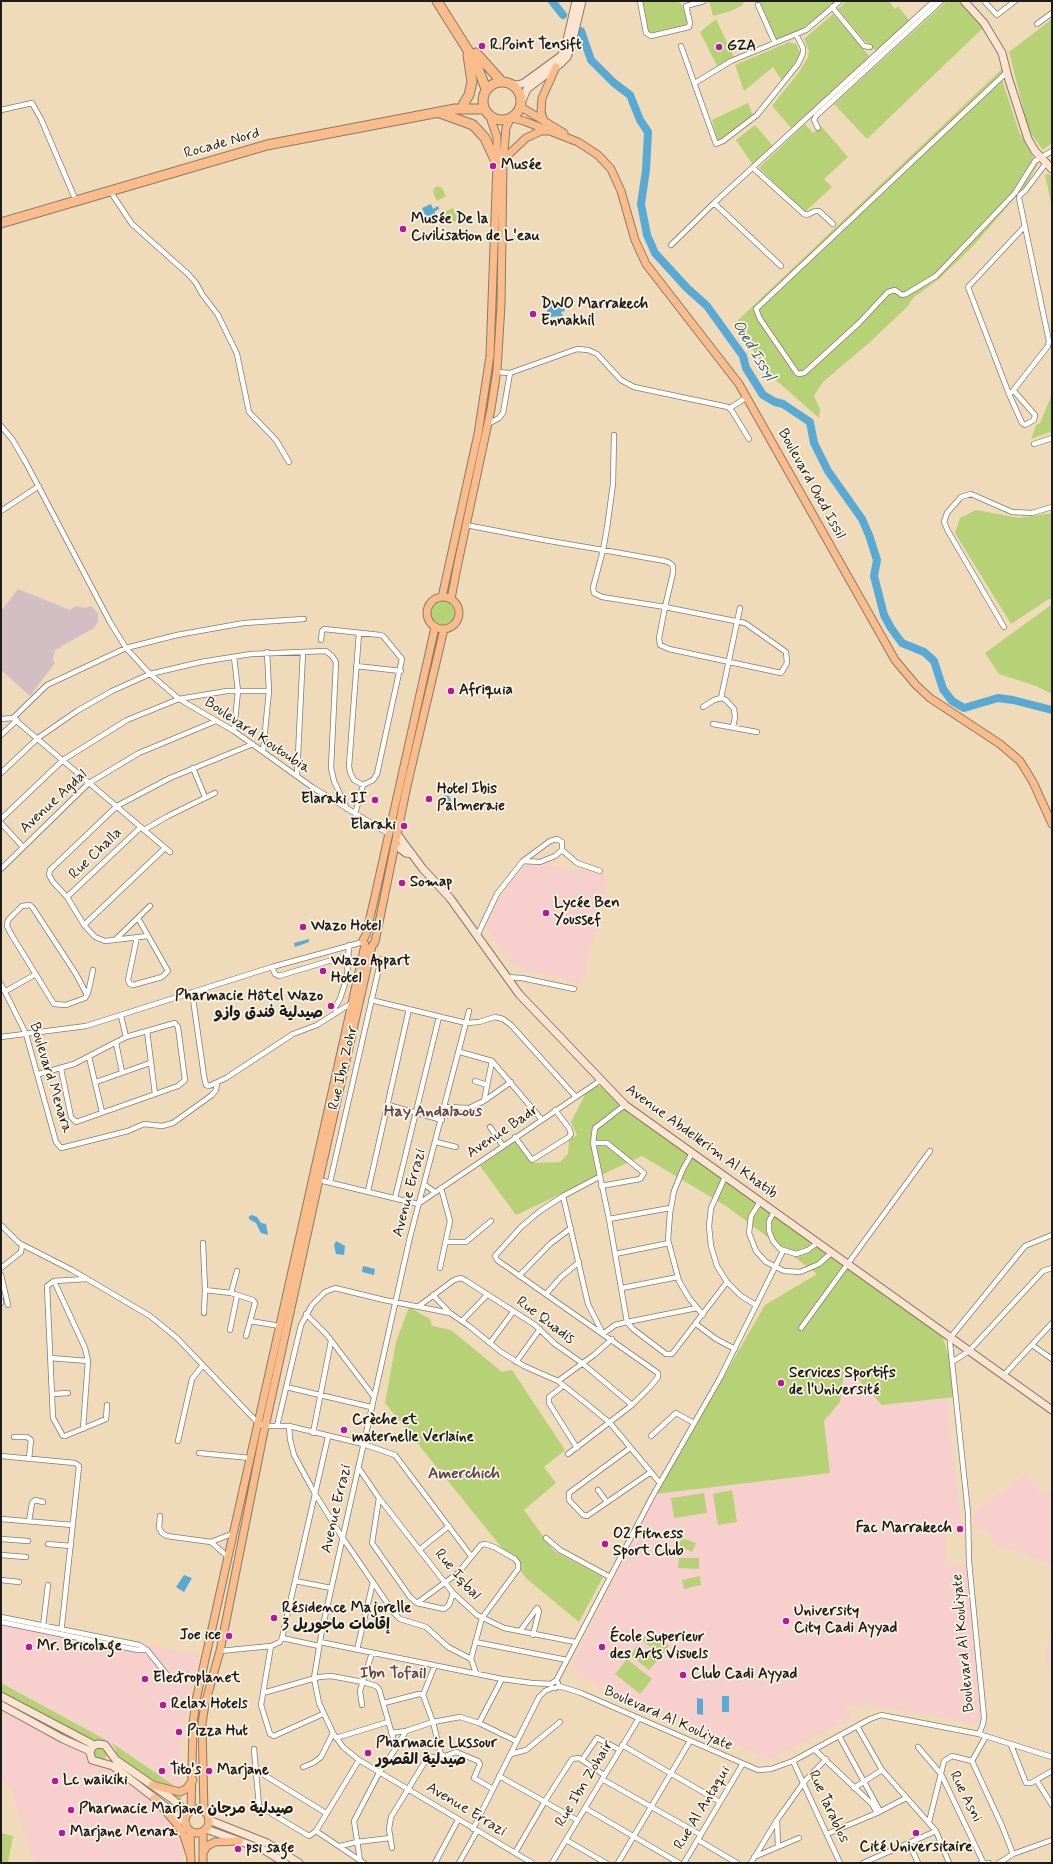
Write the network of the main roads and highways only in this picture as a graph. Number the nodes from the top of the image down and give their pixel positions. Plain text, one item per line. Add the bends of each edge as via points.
1 (437, 1) edge
2 (442, 1) edge
3 (466, 48) junction
4 (556, 67) road end
5 (507, 83) junction
6 (485, 94) junction
7 (521, 105) junction
8 (459, 107) junction
9 (484, 109) junction
10 (438, 113) junction
11 (490, 117) junction
12 (511, 118) junction
13 (544, 121) junction
14 (548, 131) junction
15 (570, 138) junction
16 (500, 164) junction
17 (1, 223) edge
18 (442, 597) junction
19 (452, 599) junction
20 (435, 628) junction
21 (444, 629) junction
22 (1052, 824) edge
23 (366, 942) junction
24 (193, 1780) junction
25 (152, 1786) road end
26 (154, 1798) road end
27 (204, 1811) junction
28 (190, 1812) junction
29 (204, 1830) junction
30 (190, 1831) junction
31 (239, 1841) road end
32 (203, 1853) junction
33 (191, 1860) edge
34 (203, 1863) edge

1 - 3 highway
2 - 5 highway via 480,58
3 - 6 highway via 480,70
3 - 8 highway via 472,82 469,95
4 - 13 main road via 542,98 541,112
5 - 6 highway via 493,84
5 - 7 highway via 518,91
6 - 8 highway
6 - 9 highway
7 - 12 highway
7 - 13 main road, Boulevard Oued Issil
8 - 9 highway
8 - 10 highway, Rocade Nord
9 - 11 highway
10 - 16 highway via 473,125 485,138
10 - 17 highway, Rocade Nord via 267,146
11 - 12 highway via 500,121
11 - 16 main road via 497,137
12 - 14 main road, Boulevard Oued Issil
12 - 16 main road via 506,128
13 - 15 main road, Boulevard Oued Issil
14 - 15 main road, Boulevard Oued Issil
14 - 16 main road via 541,131 526,138
15 - 22 main road, Boulevard Oued Issil via 598,155 611,169 621,191 635,240 646,264 747,397 895,660 930,698 1000,744 1020,761 1033,782
16 - 18 main road via 488,372 478,434
16 - 19 main road via 501,305 497,372
18 - 19 main road
18 - 20 main road via 432,601 426,610 428,620
19 - 21 main road via 459,610 458,619 453,626
20 - 21 main road
20 - 23 main road
21 - 23 main road via 374,938 370,935
23 - 24 main road via 350,1004 196,1700 193,1723
23 - 27 main road via 319,1180 265,1426 220,1650 205,1704 202,1724
24 - 25 main road via 180,1792
24 - 28 main road
26 - 33 main road via 184,1836
27 - 28 main road via 197,1809
27 - 29 main road via 209,1820
28 - 30 main road via 186,1824
29 - 30 main road via 196,1833
29 - 32 main road
30 - 33 main road
31 - 32 main road via 215,1842 207,1846
32 - 34 main road

